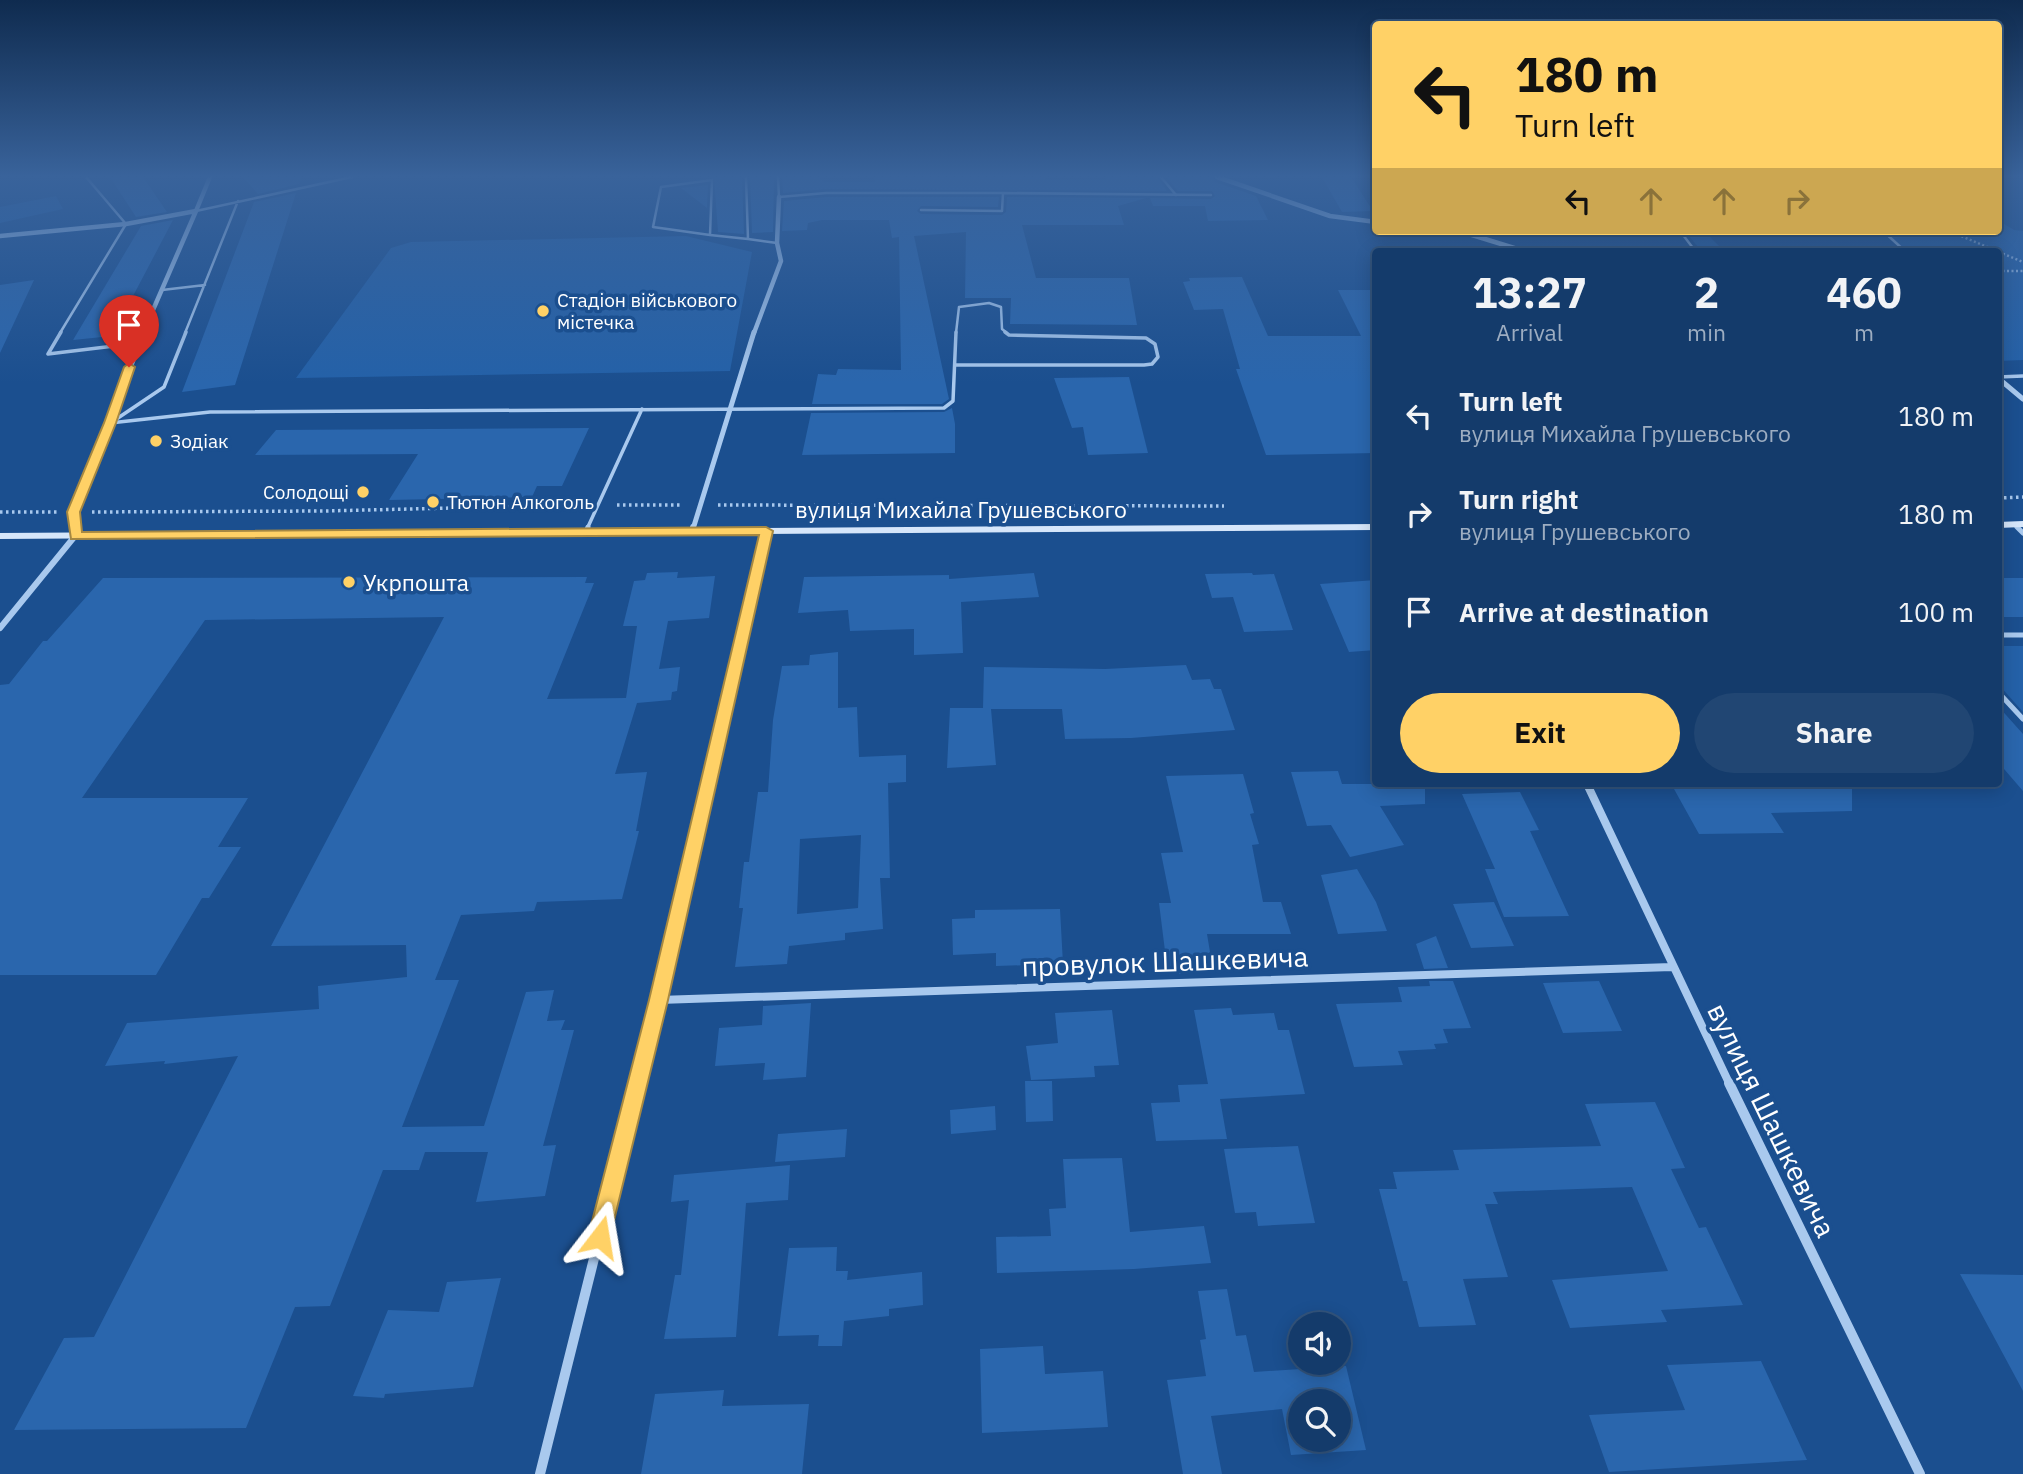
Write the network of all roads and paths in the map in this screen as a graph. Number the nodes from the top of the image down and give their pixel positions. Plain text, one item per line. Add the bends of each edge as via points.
1 (113, 246) edge
2 (181, 246) edge
3 (220, 246) edge
4 (778, 246) edge
5 (2002, 253) edge
6 (2023, 262) edge
7 (2002, 271) edge
8 (2023, 271) edge
9 (205, 285) junction
10 (162, 290) junction
11 (139, 343) junction
12 (955, 365) dead end
13 (2023, 376) edge
14 (2002, 377) edge
15 (2002, 381) edge
16 (2023, 399) edge
17 (642, 409) junction
18 (730, 410) junction
19 (110, 423) junction
20 (2023, 497) edge
21 (2002, 498) edge
22 (598, 505) junction
23 (700, 505) junction
24 (1228, 506) dead end
25 (0, 512) edge
26 (74, 512) junction
27 (2002, 525) edge
28 (1372, 527) edge
29 (2020, 527) edge
30 (766, 531) junction
31 (692, 532) junction
32 (586, 533) junction
33 (0, 536) edge
34 (75, 536) junction
35 (0, 628) edge
36 (2002, 635) edge
37 (2023, 635) edge
38 (2002, 696) edge
39 (2023, 719) edge
40 (1588, 787) edge
41 (1672, 967) junction
42 (659, 1000) junction
43 (540, 1474) edge
44 (1920, 1474) edge

1 - 11 lane via 48,354
2 - 10 street
3 - 9 lane
4 - 18 street via 781,261
5 - 6 path
7 - 8 path
9 - 10 lane
9 - 19 lane via 164,387
10 - 11 street
11 - 19 street
12 - 18 lane via 1144,365 1158,357 1155,344 1146,338 1010,335 1002,329 1001,307 965,304 957,310 953,401 944,408
13 - 14 lane
15 - 16 street
17 - 18 lane
17 - 19 lane via 210,412
17 - 22 lane
18 - 23 street
19 - 26 street
20 - 21 path
22 - 23 path
22 - 26 path
22 - 32 lane
23 - 24 path
23 - 31 street
25 - 26 path
26 - 34 street
27 - 29 main road
28 - 30 main road, вулиця Михайла Грушевського
30 - 31 main road, вулиця Михайла Грушевського
30 - 42 street
31 - 32 main road, вулиця Михайла Грушевського
32 - 34 main road, вулиця Михайла Грушевського
33 - 34 main road, вулиця Михайла Грушевського
34 - 35 street
36 - 37 lane
38 - 39 lane
40 - 41 street, вулиця Шашкевича
41 - 42 street, провулок Шашкевича
41 - 44 street, вулиця Шашкевича
42 - 43 street

